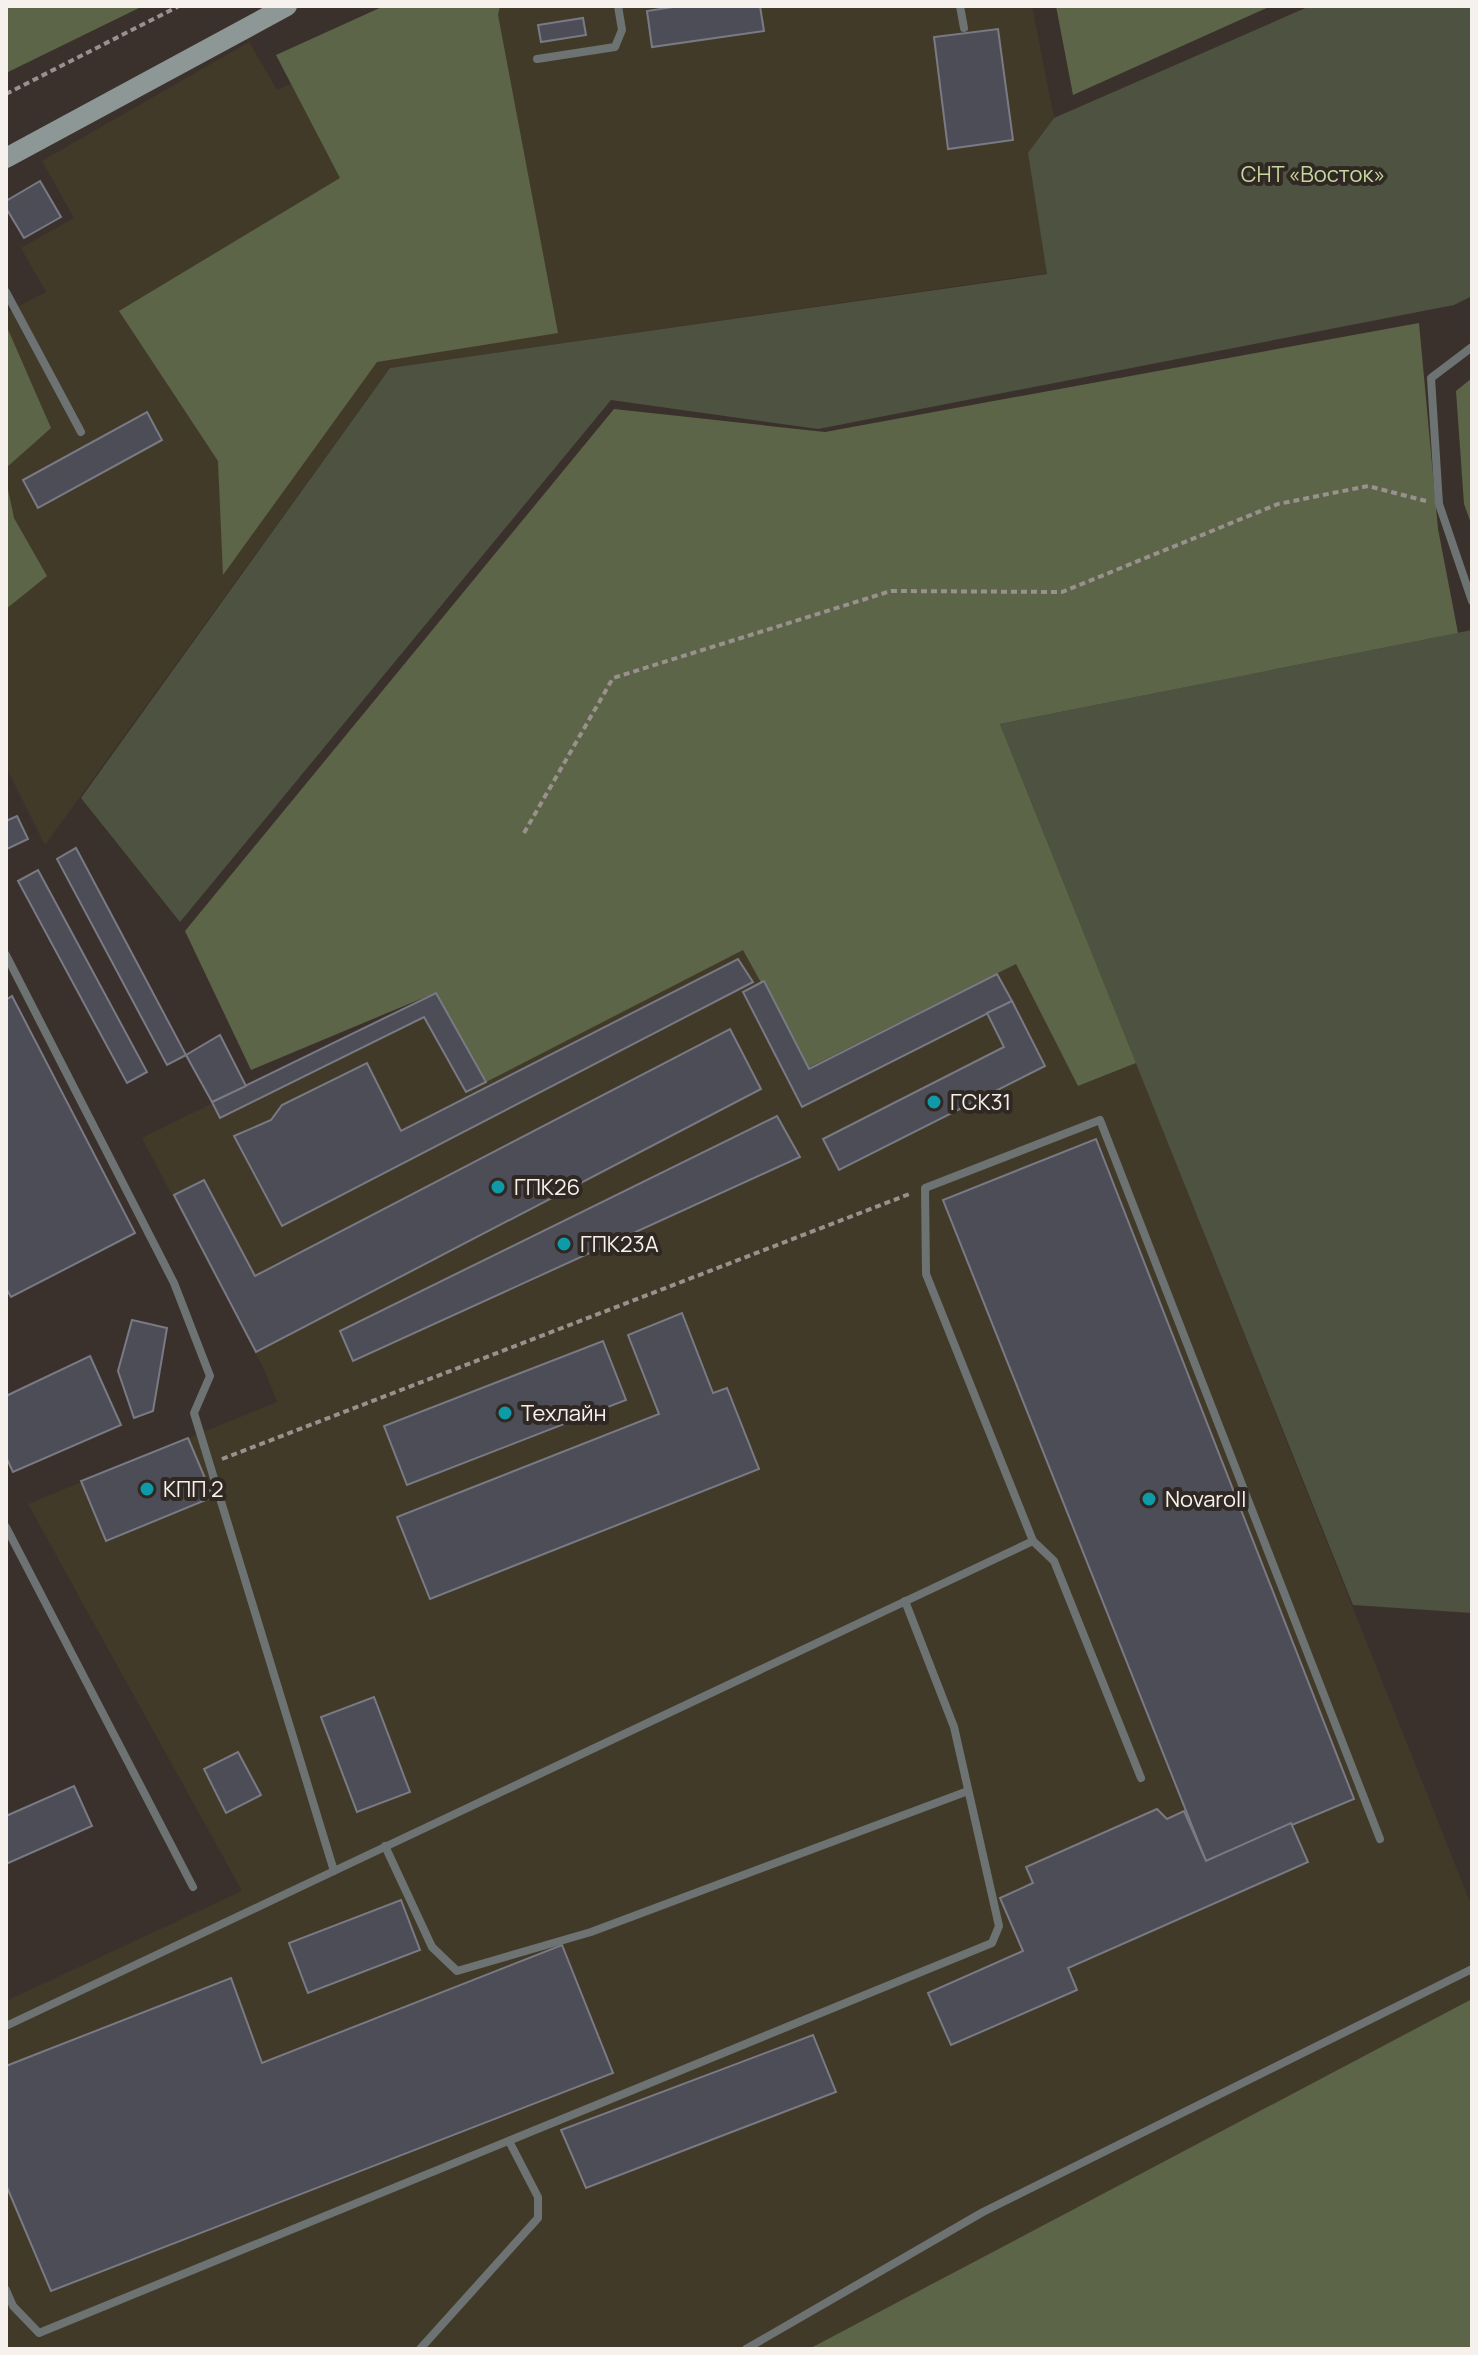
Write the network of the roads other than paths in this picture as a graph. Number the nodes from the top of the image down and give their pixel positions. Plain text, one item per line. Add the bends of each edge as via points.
1 (287, 6) edge
2 (618, 6) edge
3 (960, 6) edge
4 (964, 28) dead end
5 (537, 59) dead end
6 (6, 158) edge
7 (6, 292) edge
8 (1472, 347) edge
9 (81, 432) dead end
10 (1472, 601) edge
11 (6, 955) edge
12 (6, 1527) edge
13 (1033, 1541) junction
14 (905, 1601) junction
15 (1141, 1778) dead end
16 (968, 1791) junction
17 (1380, 1839) dead end
18 (385, 1846) junction
19 (334, 1871) junction
20 (193, 1887) dead end
21 (1472, 1969) edge
22 (6, 2026) edge
23 (509, 2141) junction
24 (6, 2290) edge
25 (420, 2349) edge
26 (746, 2349) edge

1 - 6 street
2 - 5 lane via 622,30 615,47
3 - 4 lane
7 - 9 lane
8 - 10 lane via 1431,378 1439,504
11 - 19 lane via 174,1283 210,1376 194,1413
12 - 20 lane
13 - 14 lane
13 - 15 lane via 1054,1561
13 - 17 lane via 926,1274 925,1188 1100,1120
14 - 16 lane via 954,1727
14 - 18 lane
16 - 18 lane via 591,1932 457,1971 432,1947
16 - 23 lane via 999,1926 992,1943
18 - 19 lane
19 - 22 lane
21 - 26 lane via 983,2212
23 - 24 lane via 39,2333 13,2306
23 - 25 lane via 538,2197 538,2218

